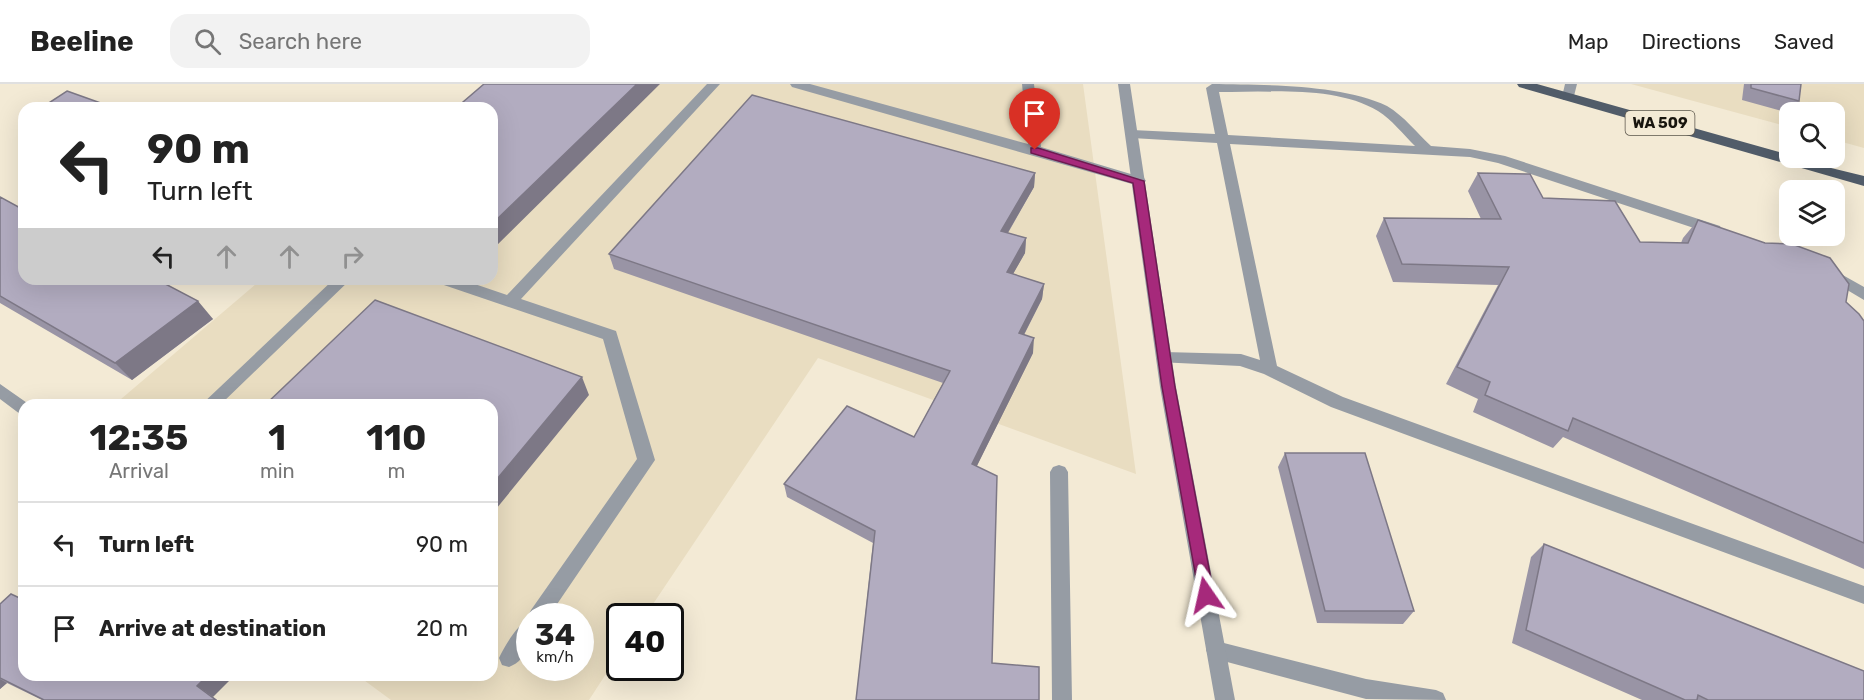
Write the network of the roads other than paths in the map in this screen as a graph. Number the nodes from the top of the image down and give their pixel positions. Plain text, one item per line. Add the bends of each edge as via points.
1 (714, 84) edge
2 (796, 84) edge
3 (1028, 84) edge
4 (1124, 84) edge
5 (1523, 84) edge
6 (1570, 90) edge
7 (1132, 134) junction
8 (1223, 140) junction
9 (1035, 150) junction
10 (1428, 151) junction
11 (1139, 181) junction
12 (1864, 181) edge
13 (1724, 233) edge
14 (1823, 269) edge
15 (337, 285) edge
16 (461, 285) edge
17 (1864, 294) edge
18 (510, 301) junction
19 (1164, 358) junction
20 (1270, 370) junction
21 (0, 390) edge
22 (215, 399) edge
23 (18, 405) edge
24 (1059, 472) dead end
25 (1864, 595) edge
26 (547, 603) edge
27 (516, 648) edge
28 (1216, 650) junction
29 (509, 658) dead end
30 (1062, 700) edge
31 (1225, 700) edge
32 (1436, 700) edge

1 - 18 street
2 - 9 street
3 - 9 street
4 - 7 street
5 - 6 main road, WA 509
6 - 12 main road, WA 509
7 - 8 street
7 - 11 street
8 - 10 street
8 - 10 street via 1212,88 1328,90 1361,97 1381,107
8 - 20 street
9 - 11 street
10 - 13 street via 1500,159
11 - 19 street
14 - 17 street
15 - 22 street
16 - 18 street
18 - 26 street via 610,335 646,460
19 - 20 street via 1241,360
19 - 28 street
20 - 25 street via 1337,402
21 - 23 street
24 - 30 street
27 - 29 street
28 - 31 street
28 - 32 street via 1366,688

